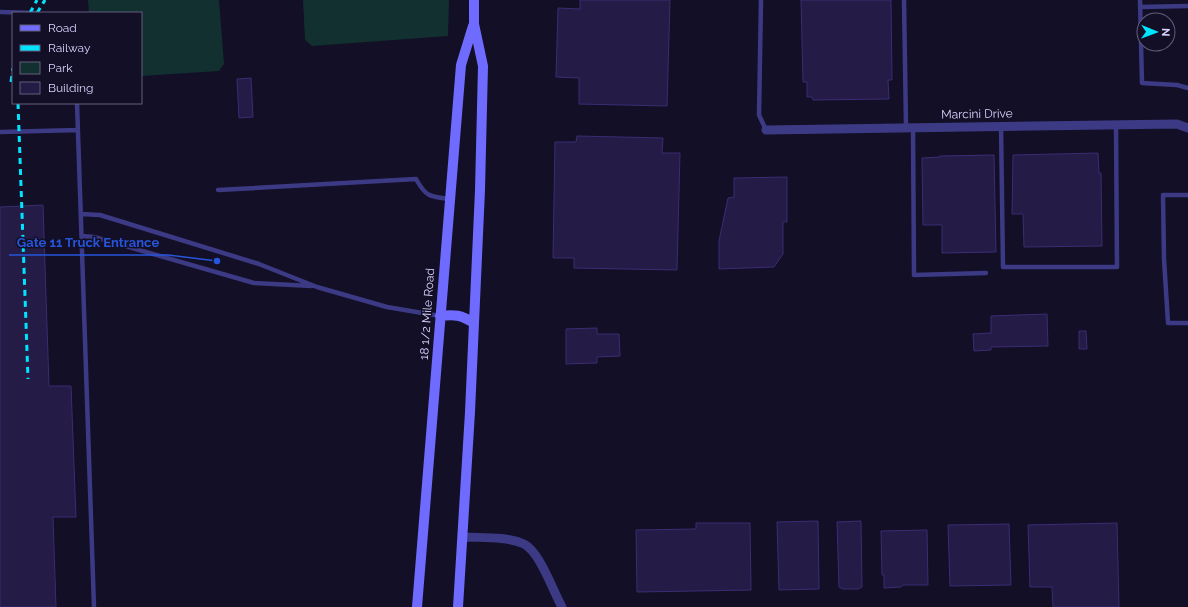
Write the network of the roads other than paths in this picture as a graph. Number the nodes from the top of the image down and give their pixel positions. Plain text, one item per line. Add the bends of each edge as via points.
1 (474, 0) edge
2 (761, 0) edge
3 (904, 0) edge
4 (1140, 0) edge
5 (1188, 6) edge
6 (1140, 7) junction
7 (0, 12) edge
8 (12, 12) edge
9 (474, 24) junction
10 (1188, 88) edge
11 (77, 104) edge
12 (1116, 125) junction
13 (1001, 126) junction
14 (909, 127) junction
15 (1188, 128) edge
16 (78, 130) junction
17 (766, 130) joint
18 (0, 132) edge
19 (218, 190) dead end
20 (1188, 194) edge
21 (450, 198) junction
22 (81, 214) junction
23 (82, 236) junction
24 (986, 273) dead end
25 (318, 287) junction
26 (440, 316) junction
27 (474, 323) junction
28 (1188, 323) edge
29 (463, 537) junction
30 (94, 607) edge
31 (417, 607) edge
32 (458, 607) edge
33 (562, 607) edge

1 - 9 street, 18 1/2 Mile Road
2 - 17 lane via 759,115
3 - 14 lane
4 - 6 lane
5 - 6 lane
6 - 10 lane via 1142,83
7 - 8 lane
9 - 21 street, 18 1/2 Mile Road via 460,65
9 - 27 street, 18 1/2 Mile Road via 483,66
11 - 16 lane
12 - 13 street, Marcini Drive
12 - 13 lane via 1117,267 1002,268
12 - 15 street, Marcini Drive via 1177,124
13 - 14 street, Marcini Drive
14 - 17 street, Marcini Drive
14 - 24 lane via 914,275
16 - 18 lane
16 - 22 lane
19 - 21 lane via 416,179 431,197
20 - 28 lane via 1163,195 1168,323
21 - 26 street, 18 1/2 Mile Road
22 - 23 lane
22 - 25 lane via 100,215 259,264
23 - 25 lane via 94,236 254,283
23 - 30 lane
25 - 26 lane via 387,307
26 - 27 street via 453,314
26 - 31 street, 18 1/2 Mile Road
27 - 29 street, 18 1/2 Mile Road
29 - 32 street, 18 1/2 Mile Road
29 - 33 street via 503,539 525,544 540,561

